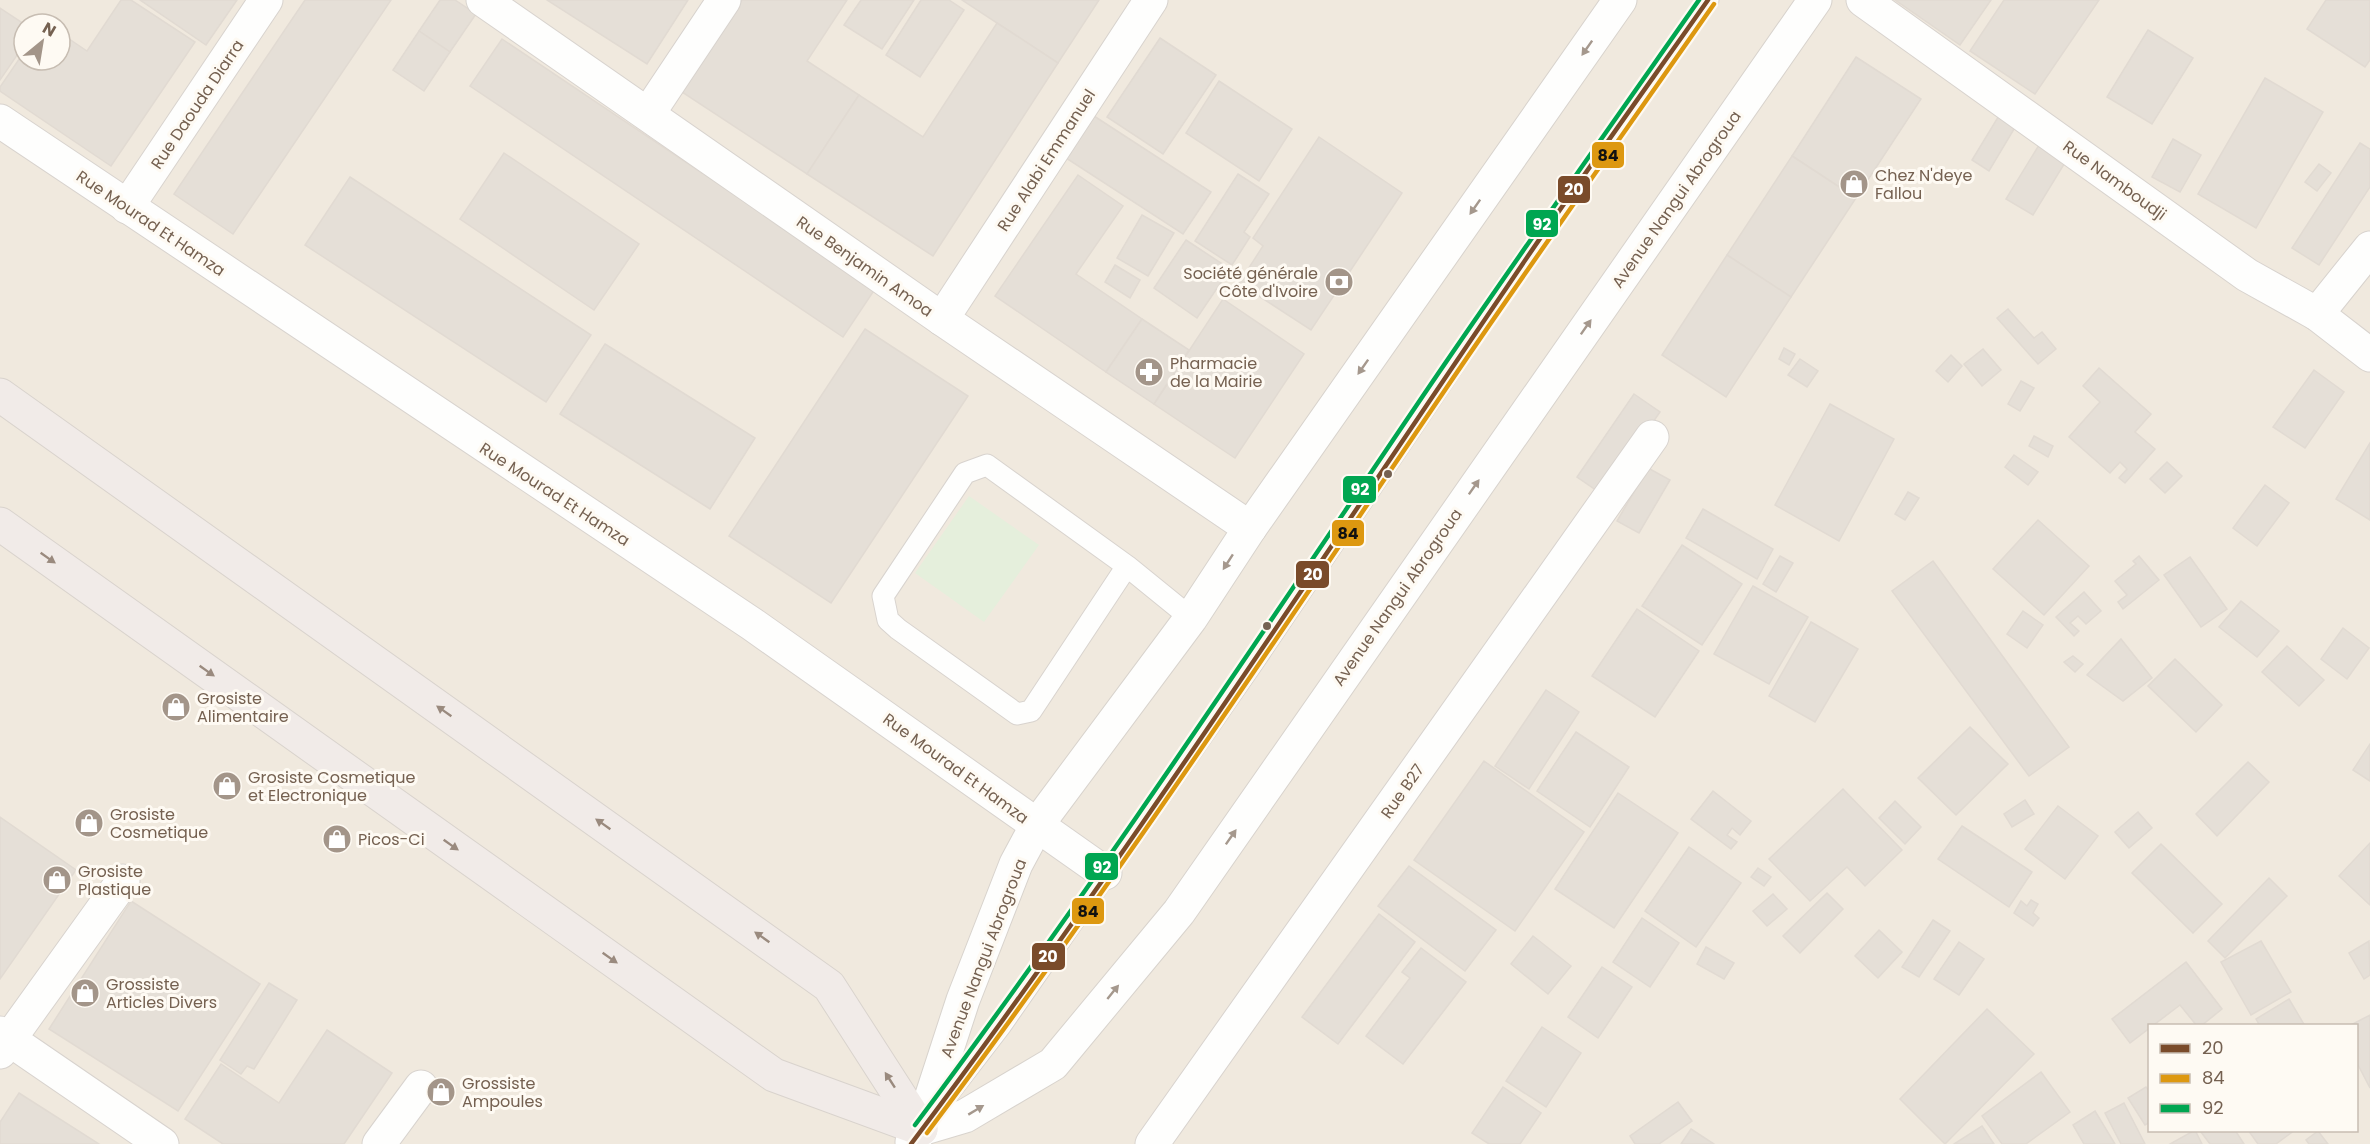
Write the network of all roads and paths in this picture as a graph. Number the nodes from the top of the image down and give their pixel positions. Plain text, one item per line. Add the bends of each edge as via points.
1 (266, 0) edge
2 (483, 0) edge
3 (724, 0) edge
4 (1151, 0) edge
5 (1620, 0) edge
6 (1708, 0) edge
7 (1815, 0) edge
8 (1863, 0) edge
9 (648, 114) junction
10 (0, 121) edge
11 (127, 207) junction
12 (2370, 248) edge
13 (2317, 314) junction
14 (942, 320) junction
15 (2370, 355) edge
16 (0, 395) edge
17 (1652, 437) dead end
18 (0, 524) edge
19 (1250, 528) junction
20 (1127, 566) junction
21 (1191, 618) junction
22 (1037, 825) junction
23 (1105, 873) junction
24 (123, 881) dead end
25 (3, 1041) edge
26 (421, 1087) dead end
27 (926, 1139) edge
28 (162, 1144) edge
29 (379, 1144) edge
30 (1152, 1144) edge

1 - 11 street, Rue Daouda Diarra
2 - 9 street, Rue Benjamin Amoa
3 - 9 street
4 - 14 street, Rue Alabi Emmanuel
5 -> 19 street, Avenue Nangui Abrogroua
6 - 23 lane, Avenue Nangui Abrogroua
27 -> 7 street, Avenue Nangui Abrogroua via 1053,1064 1179,912
8 - 13 street, Rue Namboudji via 2247,275
9 - 14 street, Rue Benjamin Amoa
10 - 11 street, Rue Mourad Et Hamza
11 - 22 street, Rue Mourad Et Hamza via 742,617
12 - 13 street
13 - 15 street, Rue Namboudji
14 - 19 street, Rue Benjamin Amoa
27 -> 16 highway via 830,986
17 - 30 street, Rue B27
18 -> 27 highway via 774,1075
19 -> 21 street, Avenue Nangui Abrogroua
20 - 20 lane via 1031,711 1017,714 898,629 888,620 883,596 965,473 987,465
20 - 21 lane
21 - 22 street, Avenue Nangui Abrogroua
22 - 23 street, Rue Mourad Et Hamza
22 - 27 street, Avenue Nangui Abrogroua via 1016,864 963,1000
23 - 27 lane, Avenue Nangui Abrogroua
24 - 25 street
25 - 28 street
26 - 29 street

